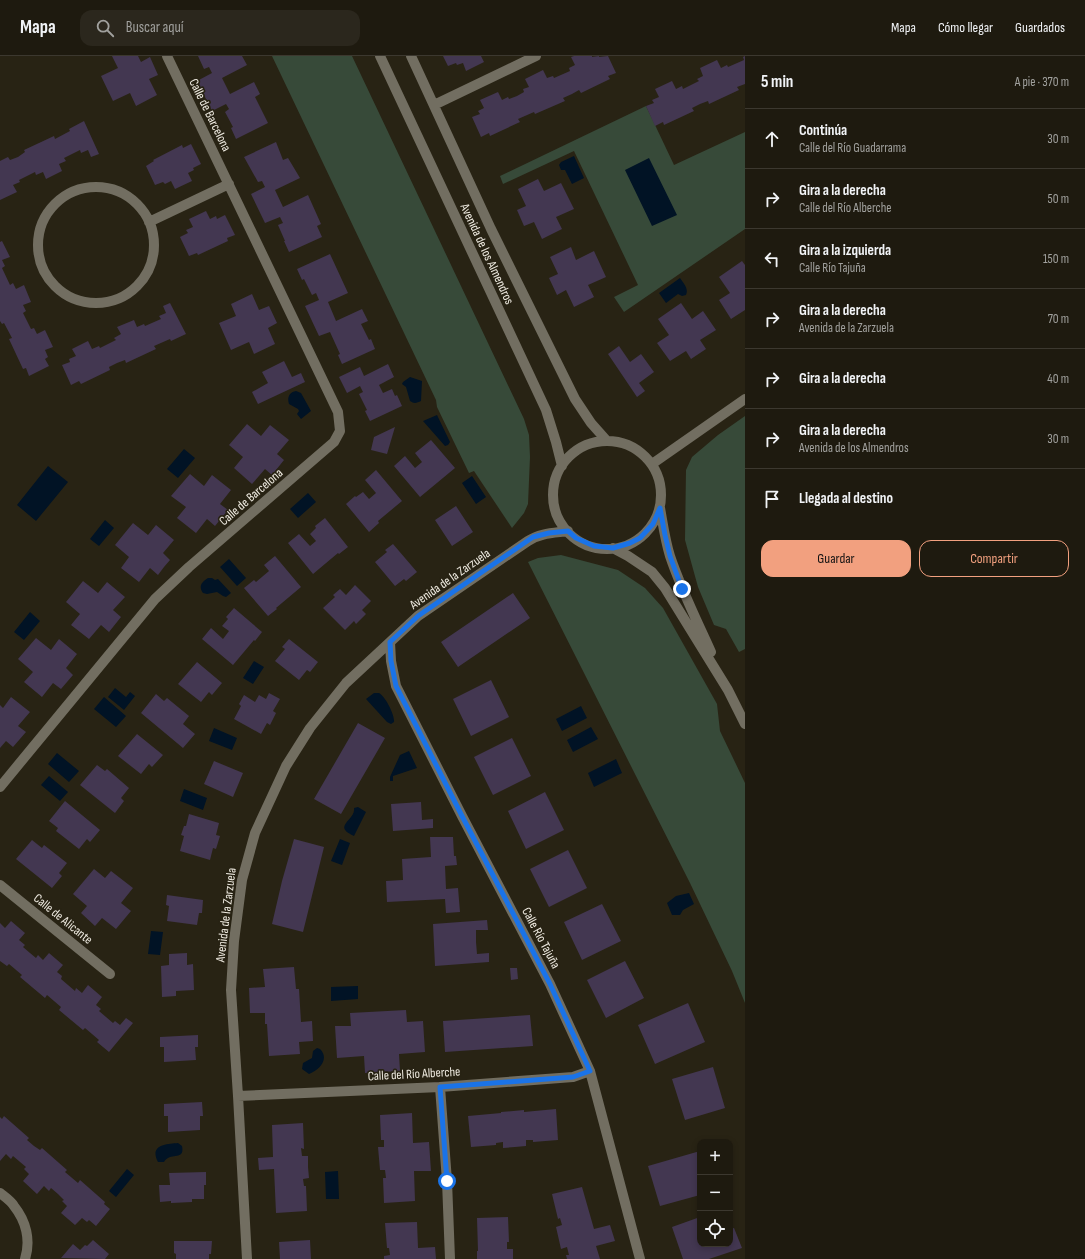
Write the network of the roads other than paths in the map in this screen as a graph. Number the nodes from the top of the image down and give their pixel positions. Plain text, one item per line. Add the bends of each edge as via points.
1 (167, 56) edge
2 (380, 56) edge
3 (411, 56) edge
4 (536, 56) edge
5 (434, 105) junction
6 (229, 184) junction
7 (149, 222) junction
8 (745, 399) edge
9 (607, 441) junction
10 (652, 464) junction
11 (562, 466) junction
12 (660, 508) junction
13 (568, 531) junction
14 (613, 548) junction
15 (390, 642) junction
16 (728, 690) junction
17 (745, 724) edge
18 (0, 788) edge
19 (0, 885) edge
20 (110, 974) dead end
21 (590, 1071) junction
22 (440, 1087) junction
23 (238, 1096) junction
24 (0, 1193) edge
25 (25, 1259) edge
26 (247, 1259) edge
27 (450, 1259) edge
28 (640, 1259) edge

1 - 6 street, Calle de Barcelona
2 - 11 street, Avenida de los Almendros via 546,410
3 - 5 street, Avenida de los Almendros
4 - 5 street
5 - 9 street, Avenida de los Almendros via 491,229 575,399
6 - 7 street
6 - 18 street, Calle de Barcelona via 338,412 340,431 334,442 189,567 155,600
7 - 7 street via 154,241 152,260 145,277 132,291 120,298 96,303 77,300 60,291 47,277 40,259 38,240 43,222 53,206 68,194 87,188 106,188 124,194 139,206
8 - 10 street
9 - 10 street via 627,444 640,451
9 - 11 street via 589,444 573,454
10 - 12 street via 661,487
11 - 13 street via 555,482 554,504
12 - 14 street via 653,524 640,538
12 - 16 street via 665,535 682,589
13 - 14 street via 576,538 594,546
13 - 15 street, Avenida de la Zarzuela via 533,537 418,616
14 - 16 street via 652,572 665,588
15 - 21 street, Calle Río Tajuña via 396,686 550,984
15 - 23 street, Avenida de la Zarzuela via 346,683 310,728 286,766 255,833 242,880 234,941 231,990
16 - 17 street
19 - 20 street, Calle de Alicante
21 - 22 street, Calle del Río Alberche via 573,1077
21 - 28 street, Calle Río Tajuña
22 - 23 street, Calle del Río Alberche
22 - 27 street
23 - 26 street, Avenida de la Zarzuela
24 - 25 street via 14,1204 24,1220 28,1239

